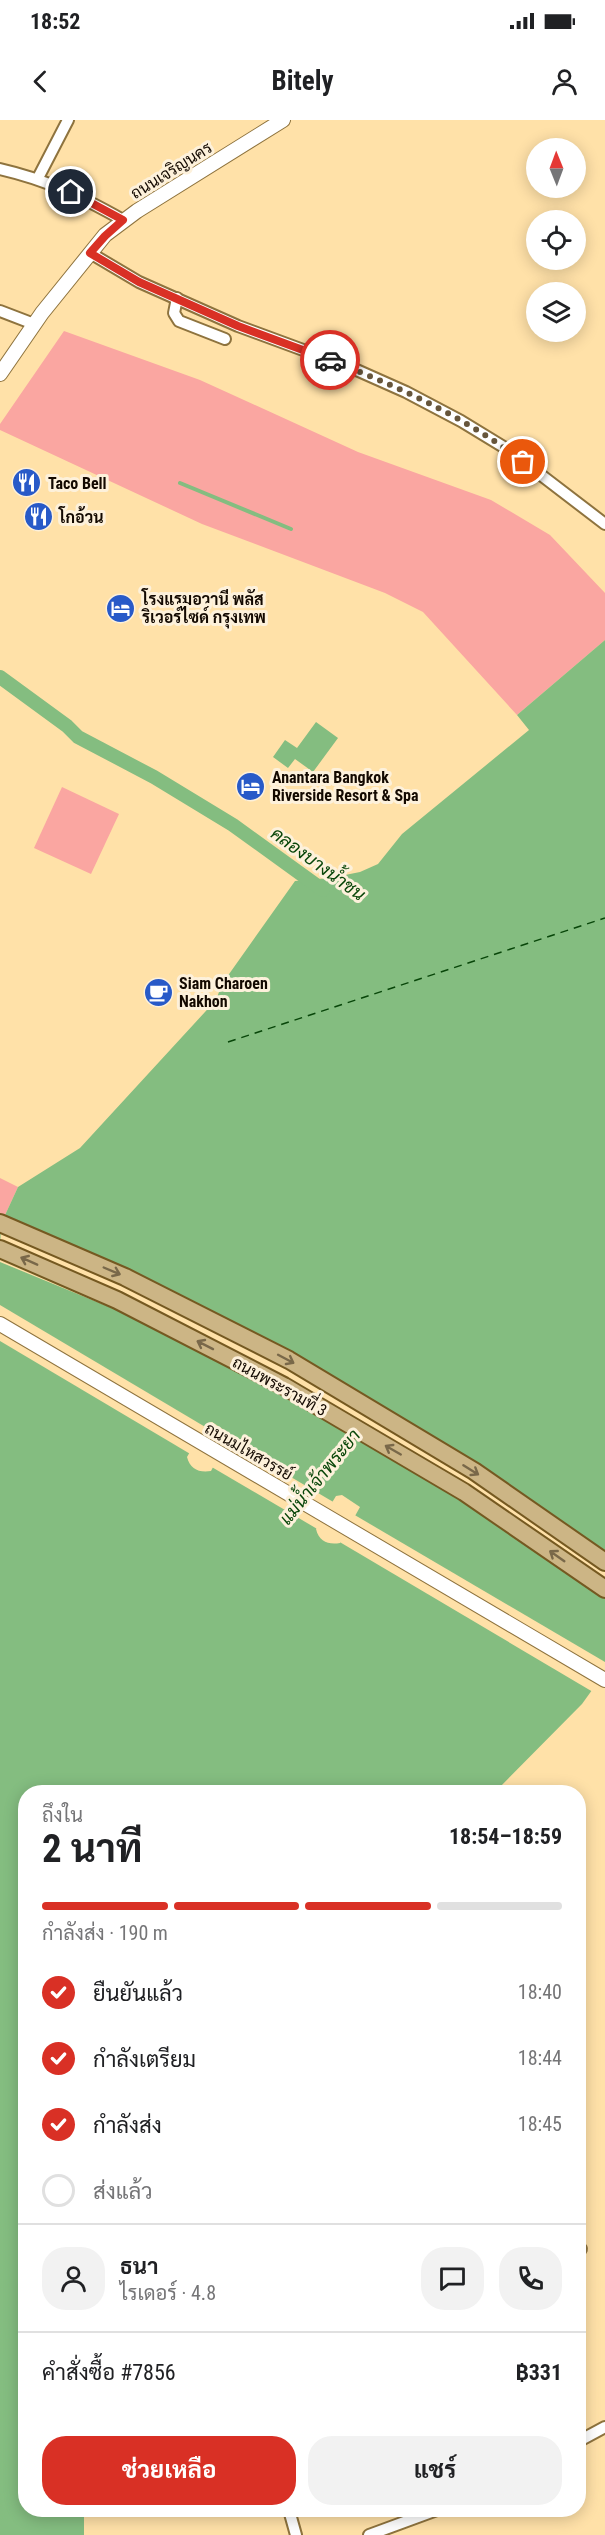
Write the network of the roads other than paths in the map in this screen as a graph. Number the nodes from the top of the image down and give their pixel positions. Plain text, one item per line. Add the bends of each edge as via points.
1 (68, 120) edge
2 (283, 120) edge
3 (0, 169) edge
4 (38, 178) junction
5 (123, 220) junction
6 (90, 253) junction
7 (177, 298) junction
8 (0, 311) edge
9 (34, 324) junction
10 (225, 339) dead end
11 (0, 374) edge
12 (605, 525) edge
13 (0, 1223) edge
14 (0, 1249) edge
15 (0, 1324) edge
16 (605, 1562) edge
17 (605, 1589) edge
18 (605, 1680) edge
19 (605, 2427) edge
20 (586, 2437) edge
21 (291, 2517) edge
22 (418, 2517) edge
23 (296, 2535) edge
24 (369, 2535) edge

1 - 4 street
2 - 5 main road, ถนนเจริญนคร
3 - 4 street
4 - 5 street
5 - 6 main road, ถนนเจริญนคร
6 - 7 street via 139,282
6 - 9 main road, ถนนเจริญนคร
7 - 10 street via 174,313 179,321
7 - 12 street via 238,326 352,368 462,421 507,449
8 - 9 street
9 - 11 main road, ถนนเจริญนคร
13 -> 16 main road, ถนนพระรามที่ 3 via 125,1276 289,1360 474,1471
17 -> 14 main road, ถนนพระรามที่ 3 via 464,1492 284,1386 117,1300
15 - 18 main road, ถนนมไหสวรรย์
19 - 20 street
21 - 23 street
22 - 24 street

